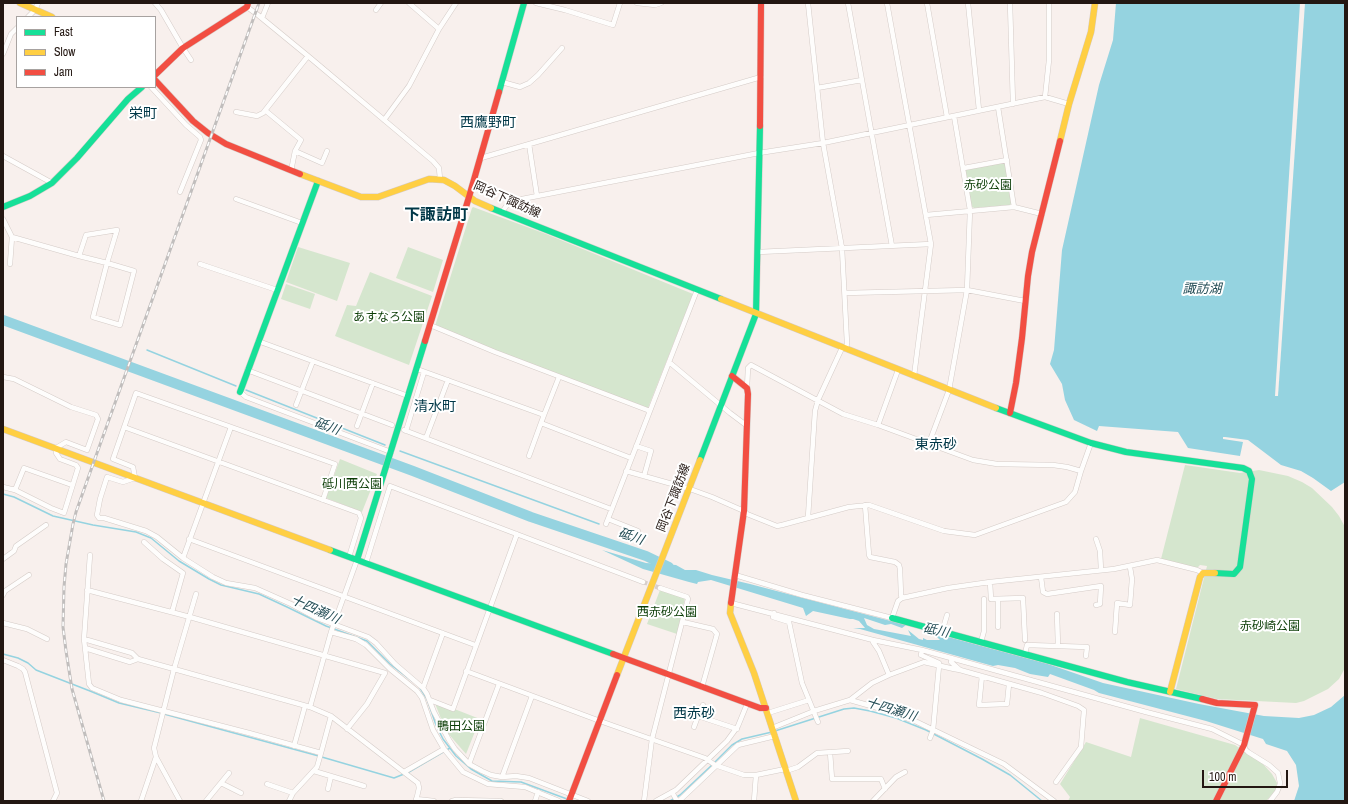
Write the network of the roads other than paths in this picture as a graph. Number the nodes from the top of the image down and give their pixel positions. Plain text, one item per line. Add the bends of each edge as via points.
1 (20, 3) edge
2 (38, 3) edge
3 (155, 3) edge
4 (268, 3) edge
5 (381, 3) edge
6 (409, 3) edge
7 (456, 3) edge
8 (524, 3) edge
9 (536, 3) edge
10 (620, 3) edge
11 (637, 3) edge
12 (662, 3) edge
13 (761, 3) edge
14 (808, 3) edge
15 (848, 3) edge
16 (887, 3) edge
17 (927, 3) edge
18 (968, 3) edge
19 (1010, 3) edge
20 (1049, 3) edge
21 (1095, 3) edge
22 (248, 5) edge
23 (35, 10) junction
24 (376, 10) dead end
25 (29, 16) edge
26 (50, 16) edge
27 (262, 18) junction
28 (16, 29) edge
29 (439, 29) junction
30 (182, 48) junction
31 (562, 48) dead end
32 (3, 54) edge
33 (308, 56) junction
34 (191, 60) dead end
35 (156, 74) edge
36 (760, 77) junction
37 (862, 80) junction
38 (156, 81) edge
39 (502, 82) junction
40 (141, 88) edge
41 (152, 88) edge
42 (817, 88) junction
43 (1045, 97) junction
44 (1013, 104) junction
45 (1070, 104) junction
46 (998, 107) junction
47 (979, 110) junction
48 (266, 111) junction
49 (236, 112) dead end
50 (954, 116) junction
51 (948, 117) junction
52 (384, 120) junction
53 (909, 125) junction
54 (872, 132) junction
55 (823, 142) junction
56 (529, 144) junction
57 (327, 151) dead end
58 (295, 152) junction
59 (759, 153) junction
60 (3, 156) edge
61 (481, 158) junction
62 (1007, 160) junction
63 (964, 168) junction
64 (291, 171) junction
65 (440, 179) junction
66 (318, 181) junction
67 (52, 183) junction
68 (180, 192) dead end
69 (537, 196) junction
70 (469, 197) junction
71 (236, 199) dead end
72 (3, 207) edge
73 (1014, 207) junction
74 (970, 210) junction
75 (502, 212) junction
76 (1042, 214) junction
77 (926, 215) junction
78 (3, 219) edge
79 (302, 223) junction
80 (12, 237) junction
81 (931, 244) junction
82 (892, 246) junction
83 (842, 248) junction
84 (758, 252) junction
85 (79, 256) junction
86 (107, 263) junction
87 (10, 264) dead end
88 (200, 264) dead end
89 (277, 290) junction
90 (697, 290) junction
91 (967, 290) junction
92 (925, 292) junction
93 (845, 293) junction
94 (1025, 301) junction
95 (756, 314) junction
96 (430, 325) junction
97 (258, 341) junction
98 (844, 349) junction
99 (313, 361) junction
100 (669, 362) junction
101 (417, 369) junction
102 (248, 370) junction
103 (898, 370) junction
104 (424, 372) junction
105 (3, 376) edge
106 (732, 376) junction
107 (914, 376) junction
108 (559, 377) junction
109 (448, 380) junction
110 (373, 383) junction
111 (747, 388) junction
112 (303, 390) junction
113 (949, 390) junction
114 (240, 392) joint
115 (408, 396) junction
116 (818, 400) junction
117 (721, 404) junction
118 (296, 405) dead end
119 (650, 411) junction
120 (362, 413) junction
121 (1010, 413) junction
122 (544, 415) junction
123 (541, 423) junction
124 (392, 425) dead end
125 (746, 425) junction
126 (878, 425) junction
127 (357, 426) dead end
128 (124, 427) junction
129 (231, 427) junction
130 (3, 429) edge
131 (426, 438) junction
132 (928, 443) junction
133 (1091, 443) junction
134 (636, 446) junction
135 (56, 448) junction
136 (390, 453) junction
137 (529, 456) dead end
138 (631, 458) junction
139 (218, 462) junction
140 (626, 471) junction
141 (1081, 471) junction
142 (644, 476) junction
143 (135, 478) junction
144 (72, 485) junction
145 (3, 487) edge
146 (690, 489) junction
147 (15, 490) junction
148 (323, 500) junction
149 (203, 502) junction
150 (865, 505) junction
151 (611, 509) junction
152 (744, 511) junction
153 (808, 517) junction
154 (46, 525) dead end
155 (638, 531) dead end
156 (517, 534) junction
157 (1096, 539) dead end
158 (189, 540) junction
159 (144, 542) dead end
160 (90, 555) dead end
161 (349, 557) junction
162 (183, 558) junction
163 (3, 559) edge
164 (357, 560) junction
165 (366, 563) junction
166 (1130, 567) junction
167 (1101, 570) junction
168 (1203, 573) junction
169 (29, 575) dead end
170 (735, 577) junction
171 (1041, 577) junction
172 (643, 582) tunnel mouth
173 (990, 582) junction
174 (660, 588) tunnel mouth
175 (87, 590) junction
176 (4, 591) edge
177 (196, 594) dead end
178 (343, 596) junction
179 (902, 598) junction
180 (998, 598) junction
181 (984, 599) dead end
182 (731, 601) junction
183 (1096, 605) dead end
184 (490, 608) junction
185 (172, 612) junction
186 (774, 614) junction
187 (1056, 614) dead end
188 (947, 615) dead end
189 (190, 617) junction
190 (892, 618) junction
191 (683, 622) junction
192 (3, 623) edge
193 (333, 625) junction
194 (998, 627) dead end
195 (330, 632) junction
196 (942, 632) junction
197 (1115, 632) dead end
198 (443, 633) junction
199 (47, 639) dead end
200 (84, 639) junction
201 (873, 640) junction
202 (1025, 640) dead end
203 (981, 642) junction
204 (475, 645) junction
205 (1058, 646) junction
206 (85, 648) junction
207 (922, 650) junction
208 (1025, 654) junction
209 (324, 655) junction
210 (1086, 656) dead end
211 (624, 658) junction
212 (952, 658) junction
213 (138, 659) junction
214 (3, 660) edge
215 (939, 666) junction
216 (174, 669) junction
217 (960, 670) junction
218 (466, 671) junction
219 (669, 675) junction
220 (888, 675) junction
221 (982, 676) junction
222 (499, 684) junction
223 (1009, 684) junction
224 (702, 687) junction
225 (423, 688) junction
226 (1170, 692) junction
227 (532, 696) junction
228 (430, 700) junction
229 (809, 700) junction
230 (850, 700) junction
231 (747, 704) junction
232 (703, 705) dead end
233 (308, 706) junction
234 (163, 710) junction
235 (767, 711) junction
236 (814, 712) junction
237 (331, 716) junction
238 (698, 716) junction
239 (600, 721) junction
240 (817, 721) dead end
241 (437, 727) junction
242 (694, 727) dead end
243 (772, 728) junction
244 (347, 729) junction
245 (737, 729) junction
246 (933, 730) junction
247 (775, 736) junction
248 (930, 737) dead end
249 (652, 739) junction
250 (1245, 742) junction
251 (294, 746) junction
252 (444, 749) junction
253 (830, 752) junction
254 (848, 752) dead end
255 (322, 753) junction
256 (156, 757) junction
257 (708, 760) junction
258 (469, 764) junction
259 (715, 765) junction
260 (786, 770) junction
261 (314, 771) junction
262 (404, 772) junction
263 (905, 772) dead end
264 (229, 774) dead end
265 (756, 775) junction
266 (331, 776) junction
267 (502, 777) junction
268 (1056, 782) dead end
269 (221, 783) junction
270 (267, 784) dead end
271 (364, 786) dead end
272 (328, 789) dead end
273 (885, 789) junction
274 (538, 792) junction
275 (241, 793) dead end
276 (293, 793) junction
277 (672, 793) junction
278 (571, 797) edge
279 (416, 800) edge
280 (53, 801) edge
281 (141, 801) edge
282 (180, 801) edge
283 (206, 801) edge
284 (290, 801) edge
285 (434, 801) edge
286 (452, 801) edge
287 (501, 801) edge
288 (535, 801) edge
289 (559, 801) edge
290 (588, 801) edge
291 (644, 801) edge
292 (656, 801) edge
293 (678, 801) edge
294 (754, 801) edge
295 (796, 801) edge
296 (873, 801) edge
297 (1054, 801) edge
298 (1216, 801) edge
299 (1270, 801) edge

1 - 23 street
2 - 23 street
3 - 30 street
4 - 27 street
5 - 24 street
6 - 29 street
7 - 29 street
8 - 39 street
9 - 10 street via 613,25
11 - 12 street
13 - 36 street, 岡谷下諏訪線
14 - 42 street
15 - 37 street
16 - 53 street
17 - 51 street
18 - 47 street
19 - 44 street
20 - 43 street via 1049,60
21 - 45 street via 1091,32
22 - 27 street
22 - 30 street
23 - 25 street
23 - 26 street
27 - 33 street
28 - 32 street via 11,34
29 - 52 street via 409,86
30 - 34 street
30 - 35 street
31 - 39 street via 529,84 520,87
33 - 48 street
33 - 52 street
36 - 56 street
36 - 59 street, 岡谷下諏訪線
37 - 42 street
37 - 54 street
38 - 64 street via 193,121 208,133 226,144
39 - 61 street
40 - 67 street
41 - 68 street via 201,140
42 - 55 street
43 - 44 street
43 - 45 street
44 - 46 street
45 - 76 street
46 - 47 street
46 - 62 street
47 - 50 street
48 - 49 street via 258,116
48 - 58 street via 301,140
50 - 51 street
50 - 63 street
51 - 53 street
52 - 65 street via 433,161 439,168
53 - 54 street
53 - 77 street
54 - 55 street
54 - 82 street
55 - 59 street
55 - 83 street
56 - 61 street
56 - 69 street
57 - 58 street via 322,163
58 - 64 street
59 - 69 street
59 - 84 street, 岡谷下諏訪線
60 - 67 street
61 - 70 street
62 - 63 street
62 - 73 street
63 - 74 street
64 - 66 street
65 - 66 street via 429,180 378,197 361,197
65 - 70 street, 岡谷下諏訪線
66 - 79 street
67 - 72 street
69 - 75 street via 507,205
70 - 75 street, 岡谷下諏訪線
70 - 96 street
71 - 79 street
73 - 74 street
73 - 76 street
74 - 77 street
74 - 91 street
75 - 90 street, 岡谷下諏訪線
76 - 94 street via 1032,252
77 - 81 street
78 - 80 street
79 - 89 street
80 - 85 street
80 - 87 street
81 - 82 street
81 - 92 street
82 - 83 street
83 - 84 street
83 - 93 street
84 - 95 street, 岡谷下諏訪線
85 - 86 street
85 - 86 street via 86,235 117,230
86 - 86 street via 134,271 120,325 93,317
88 - 89 street
89 - 97 street
90 - 95 street, 岡谷下諏訪線
90 - 100 street
91 - 92 street
91 - 94 street
91 - 113 street
92 - 93 street
92 - 107 street
93 - 98 street via 847,343
94 - 121 street
95 - 98 street
95 - 106 street, 岡谷下諏訪線
96 - 101 street
96 - 108 street
97 - 99 street
97 - 102 street
98 - 103 street
98 - 116 street
99 - 110 street
99 - 112 street
100 - 117 street
100 - 119 street
101 - 104 street
101 - 115 street
102 - 112 street
102 - 114 street
103 - 107 street
103 - 126 street
104 - 109 street
104 - 131 street via 405,430
105 - 135 street via 71,407 96,415 98,419 87,450 66,442
106 - 111 street
106 - 117 street, 岡谷下諏訪線
107 - 113 street
108 - 119 street
108 - 122 street
109 - 122 street
109 - 131 street
110 - 115 street
110 - 120 street
111 - 116 street via 748,368 751,365
111 - 125 street
112 - 118 street
112 - 120 street
113 - 121 street
113 - 132 street
114 - 136 street via 246,397
115 - 136 street
116 - 126 street via 843,414
116 - 153 street via 815,411
117 - 125 street
117 - 146 street, 岡谷下諏訪線
119 - 134 street
120 - 124 street
120 - 127 street
121 - 133 street
122 - 123 street
123 - 137 street
123 - 138 street
125 - 152 street
126 - 132 street
128 - 129 street via 136,393
128 - 139 street
128 - 143 street via 113,459 133,467
129 - 139 street
129 - 148 street via 335,464
130 - 135 street
131 - 151 street
132 - 141 street via 983,462 1053,465
133 - 141 street
133 - 168 street via 1126,452 1243,468 1249,471 1252,479 1240,567 1237,572 1231,574
134 - 138 street
134 - 142 street via 651,451
135 - 143 street
135 - 144 street via 60,459 78,468
136 - 164 street
138 - 140 street
139 - 148 street
139 - 149 street
140 - 142 street
140 - 151 street
141 - 150 street via 1075,492 1066,502 975,535 944,531
142 - 146 street
143 - 149 street
143 - 162 street via 123,482 107,477 97,515 99,518 146,531
144 - 147 street via 24,468
144 - 147 street via 64,513
145 - 147 street
146 - 152 street
146 - 211 street, 岡谷下諏訪線
148 - 161 street via 359,514 361,518
149 - 158 street
149 - 161 street
150 - 153 street
150 - 179 street via 869,555 899,565
151 - 155 street via 607,521
152 - 153 street via 776,526
152 - 170 street
154 - 163 street via 16,546 14,551
156 - 165 street via 390,486
156 - 172 street
156 - 184 street
157 - 167 street via 1100,551
158 - 162 street
158 - 178 street
159 - 185 street via 183,573
160 - 175 street
161 - 164 street
162 - 193 street via 212,577 226,583 255,588
164 - 165 street
164 - 178 street
165 - 184 street
166 - 167 street
166 - 168 street via 1158,560
166 - 197 street via 1130,605 1117,603
167 - 171 street
168 - 226 street via 1200,576
169 - 176 street
170 - 182 street
170 - 190 street
171 - 173 street
171 - 183 street via 1043,592 1047,594 1101,586 1100,604
173 - 179 street
173 - 180 street via 991,599
174 - 191 street via 687,597
175 - 185 street
175 - 200 street
177 - 189 street
178 - 193 street
178 - 198 street
179 - 190 street via 898,601
180 - 194 street
180 - 202 street via 1023,598
181 - 203 street via 984,631
182 - 186 street
182 - 235 street via 730,613
184 - 204 street
184 - 211 street
185 - 189 street
186 - 201 street
186 - 229 street via 773,617 789,622 802,682
187 - 205 street
188 - 196 street
189 - 209 street
189 - 216 street
190 - 196 street
191 - 219 street
191 - 224 street via 713,629 717,634
192 - 199 street via 27,629
193 - 195 street
193 - 225 street via 368,637
195 - 209 street
195 - 241 street via 366,645 417,691
196 - 203 street
198 - 204 street
198 - 225 street
200 - 206 street
200 - 213 street via 132,653
201 - 207 street
201 - 220 street
203 - 208 street
204 - 218 street
205 - 208 street via 1027,645
205 - 210 street via 1087,647
206 - 213 street via 130,662
206 - 234 street via 89,684 92,688 121,700
207 - 212 street
207 - 215 street via 921,655 938,663
208 - 226 street
209 - 233 street
209 - 244 street via 385,673 367,704
211 - 219 street
211 - 239 street, 岡谷下諏訪線
212 - 217 street via 951,662
212 - 250 street via 1212,729
213 - 216 street
214 - 280 street via 24,669 57,793
215 - 217 street
215 - 220 street via 924,662
215 - 246 street
216 - 233 street
216 - 234 street
217 - 221 street
218 - 222 street
218 - 228 street via 453,709
219 - 224 street
219 - 249 street
220 - 230 street via 872,683
221 - 223 street
221 - 223 street via 979,705 1006,704
222 - 227 street
222 - 258 street
223 - 268 street via 1084,710 1081,747
224 - 231 street
225 - 228 street
226 - 250 street via 1217,703 1255,705
227 - 239 street
227 - 267 street
228 - 241 street
229 - 235 street
229 - 236 street
230 - 236 street
230 - 246 street via 885,710
231 - 235 street
231 - 245 street
232 - 238 street
233 - 237 street
233 - 251 street
234 - 251 street
234 - 256 street via 154,748
235 - 243 street
236 - 240 street
236 - 243 street
237 - 244 street
237 - 255 street
238 - 242 street
238 - 245 street
239 - 249 street
239 - 278 street, 岡谷下諏訪線
241 - 252 street
241 - 258 street
243 - 247 street
244 - 262 street
245 - 257 street
246 - 248 street
246 - 297 street via 1004,764
247 - 259 street via 738,745
247 - 260 street
249 - 257 street
249 - 291 street
250 - 298 street
250 - 299 street via 1245,749 1248,752 1278,773 1279,787
251 - 255 street
252 - 262 street
252 - 274 street via 463,772 480,781 494,785 525,787
253 - 254 street
253 - 260 street via 817,753 798,767
253 - 273 street via 832,779 881,779
255 - 261 street
256 - 281 street
256 - 282 street
257 - 259 street
257 - 277 street
258 - 267 street via 482,772
259 - 265 street
259 - 293 street
260 - 265 street
260 - 295 street
261 - 266 street
261 - 276 street
262 - 279 street via 418,783
263 - 273 street via 896,777
264 - 269 street
265 - 294 street
266 - 271 street
266 - 272 street
267 - 278 street via 529,778
269 - 275 street
269 - 283 street
270 - 276 street
273 - 296 street
274 - 288 street
274 - 289 street
276 - 284 street
277 - 292 street
277 - 293 street
278 - 290 street
279 - 285 street
286 - 287 street

